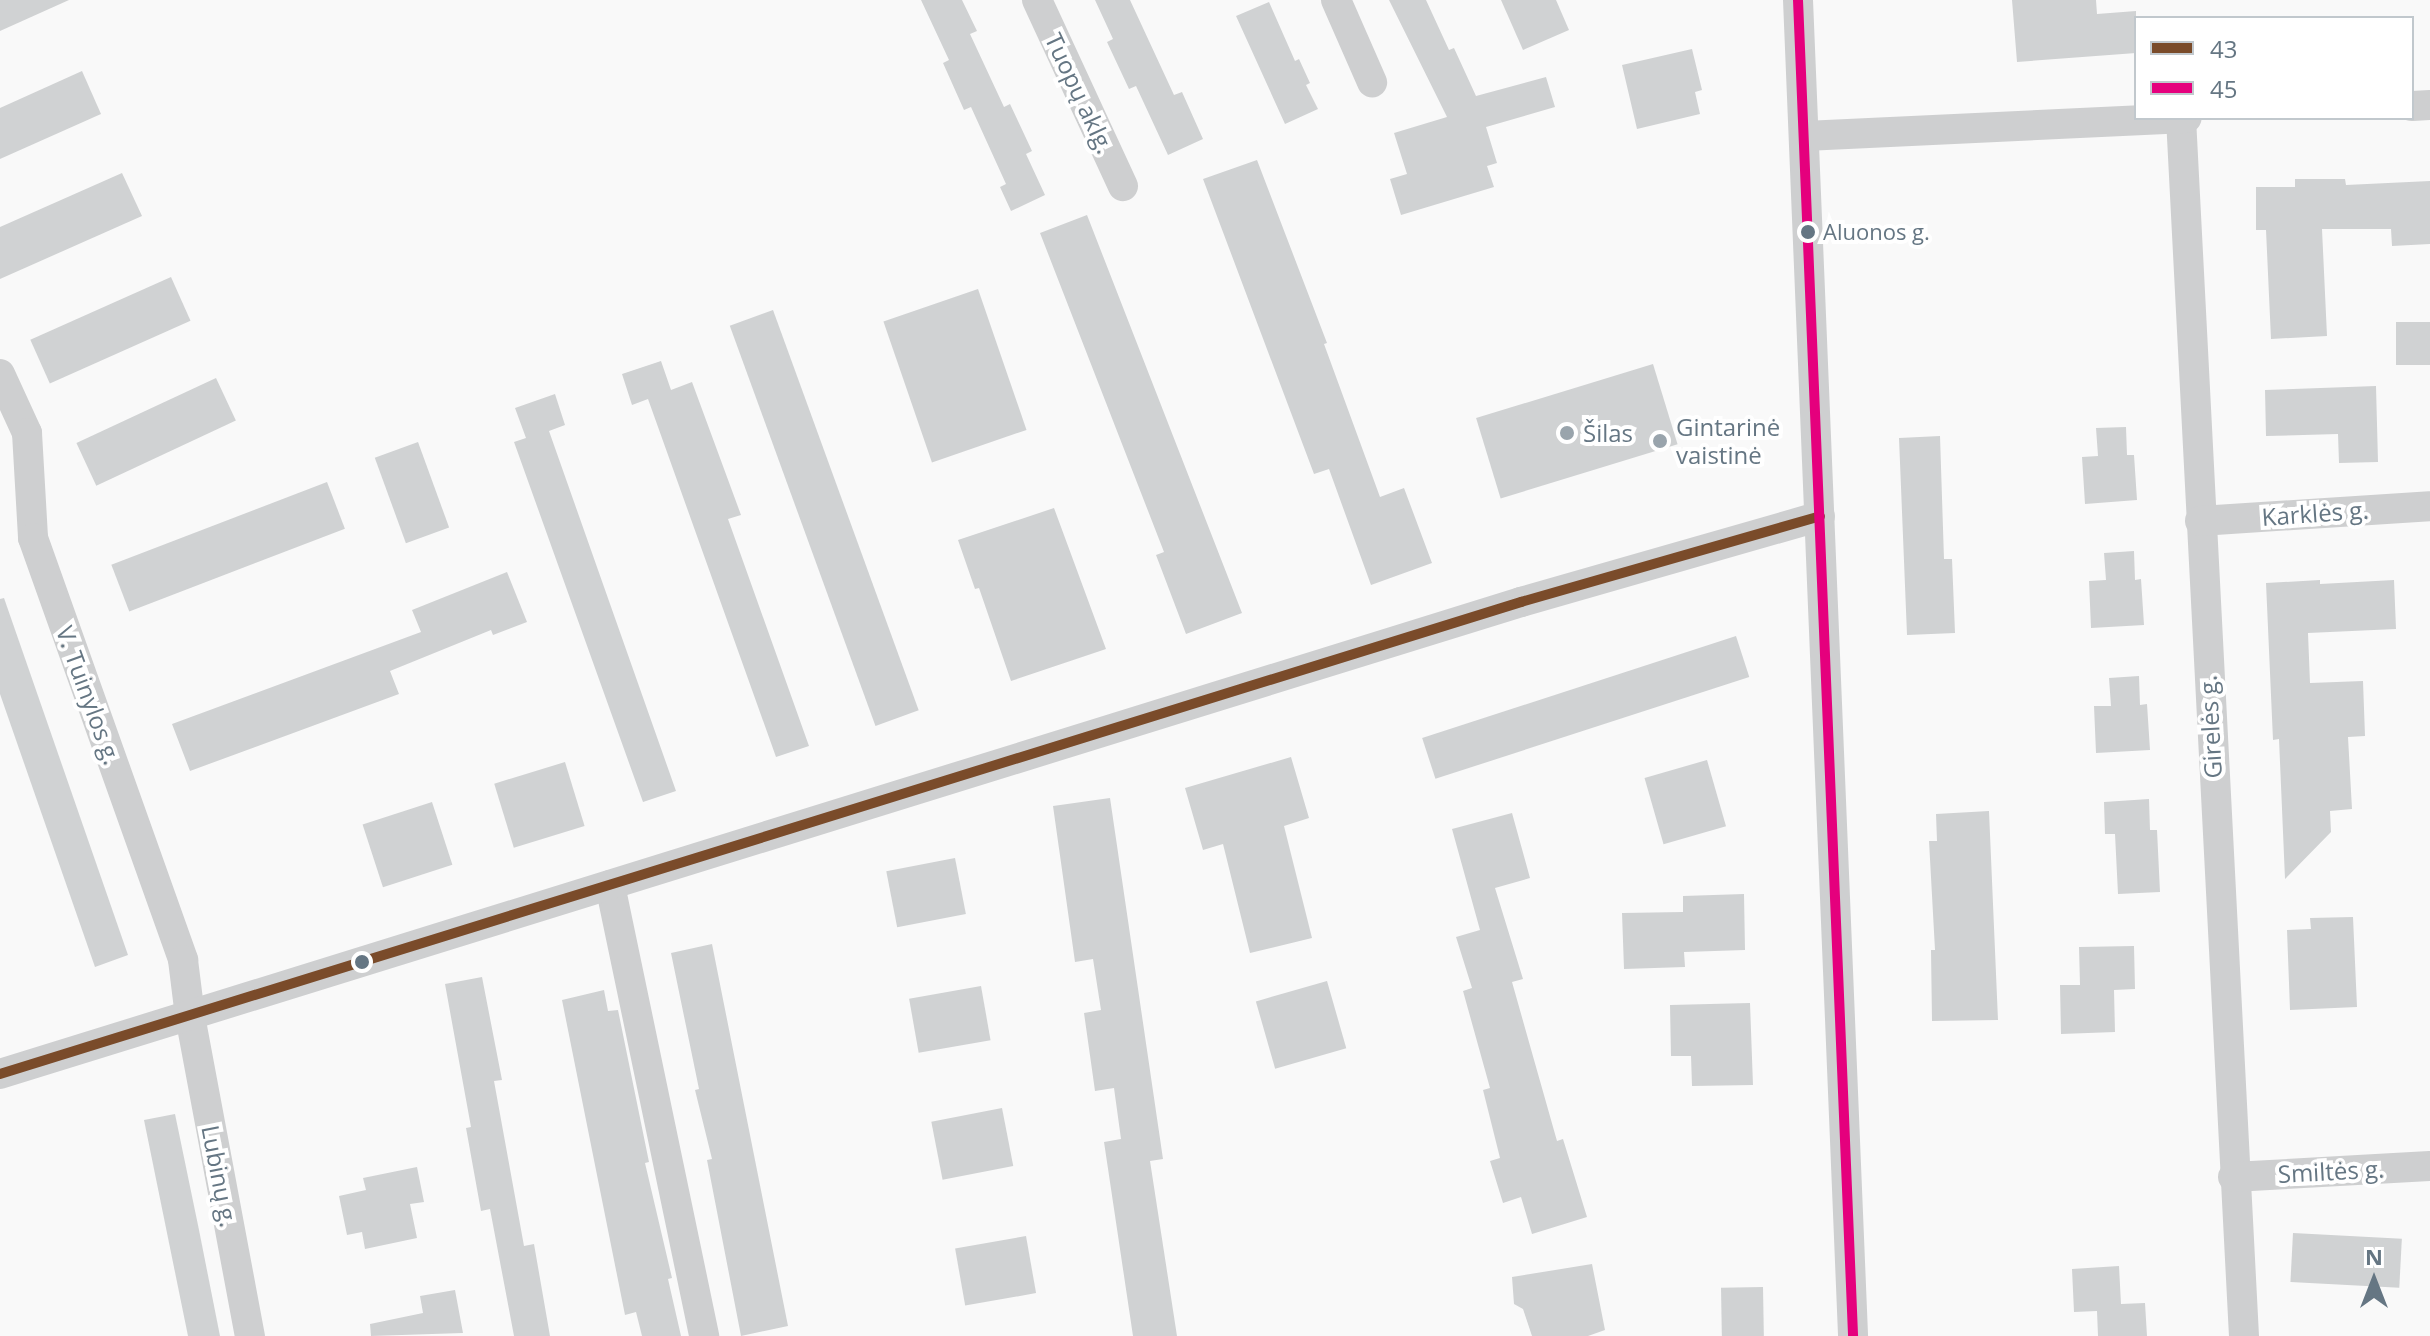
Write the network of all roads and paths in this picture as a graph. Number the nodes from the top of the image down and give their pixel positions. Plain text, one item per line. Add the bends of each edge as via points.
1 (1037, 0) edge
2 (1336, 0) edge
3 (1798, 0) edge
4 (1372, 82) dead end
5 (2139, 120) edge
6 (2181, 120) edge
7 (1805, 136) junction
8 (1123, 186) dead end
9 (0, 374) edge
10 (2430, 506) edge
11 (1820, 516) junction
12 (2200, 521) junction
13 (610, 885) junction
14 (190, 1016) junction
15 (0, 1074) edge
16 (2430, 1166) edge
17 (2233, 1177) junction
18 (250, 1336) edge
19 (704, 1336) edge
20 (1853, 1336) edge
21 (2244, 1336) edge

1 - 8 street, Tuopų aklg.
2 - 4 street
3 - 7 street
5 - 7 street
6 - 12 street, Girelės g.
7 - 11 street
9 - 14 street, V. Tuinylos g. via 27,433 33,538 183,960
10 - 12 street, Karklės g.
11 - 13 street via 1521,602
11 - 20 street
12 - 17 street, Girelės g.
13 - 14 street
13 - 19 street
14 - 15 street
14 - 18 street, Lubinų g.
16 - 17 street, Smiltės g.
17 - 21 street, Girelės g.

